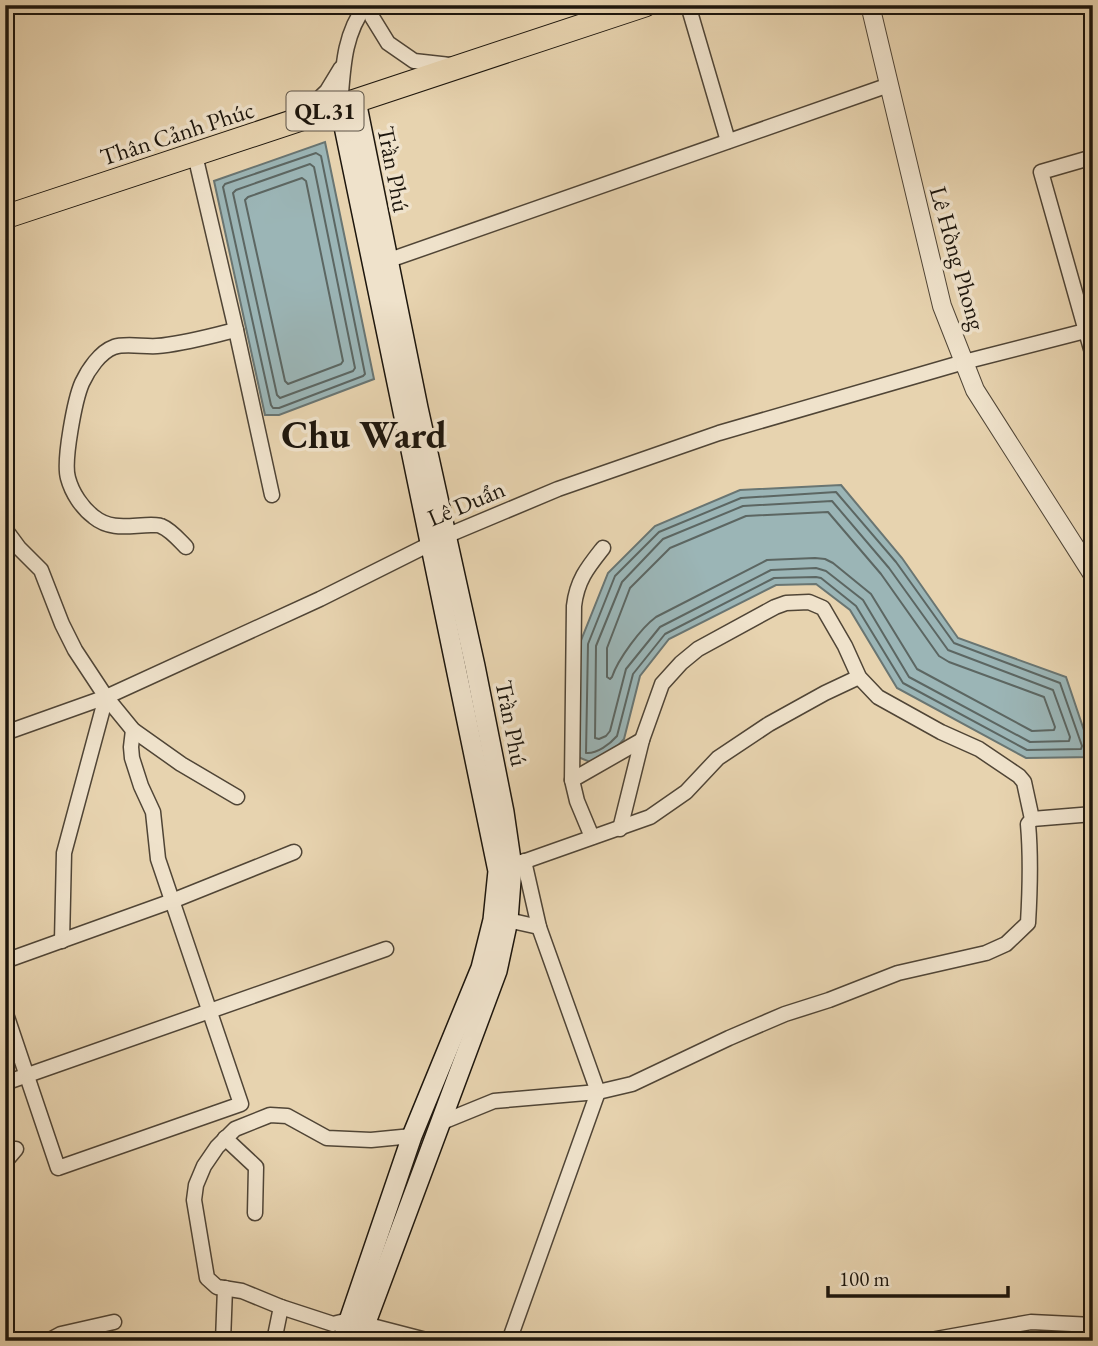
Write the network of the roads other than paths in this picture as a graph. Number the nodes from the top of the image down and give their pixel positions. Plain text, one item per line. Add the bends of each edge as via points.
1 (368, 5) edge
2 (645, 5) edge
3 (688, 5) edge
4 (870, 5) edge
5 (344, 64) junction
6 (462, 66) junction
7 (889, 85) junction
8 (348, 104) junction
9 (297, 121) junction
10 (728, 141) junction
11 (195, 155) junction
12 (1093, 158) edge
13 (5, 217) edge
14 (380, 264) junction
15 (236, 330) junction
16 (1089, 330) edge
17 (1093, 356) edge
18 (964, 362) junction
19 (272, 495) dead end
20 (5, 529) edge
21 (438, 540) junction
22 (186, 547) dead end
23 (603, 548) dead end
24 (1091, 570) edge
25 (859, 677) junction
26 (106, 697) junction
27 (133, 730) junction
28 (5, 733) edge
29 (642, 740) junction
30 (572, 780) junction
31 (237, 797) dead end
32 (1093, 814) edge
33 (1032, 819) junction
34 (620, 829) junction
35 (592, 838) junction
36 (294, 852) dead end
37 (511, 866) junction
38 (172, 901) junction
39 (500, 920) junction
40 (539, 927) junction
41 (62, 941) junction
42 (386, 949) dead end
43 (5, 961) edge
44 (5, 1011) edge
45 (210, 1011) junction
46 (26, 1075) junction
47 (5, 1083) edge
48 (598, 1092) junction
49 (440, 1123) junction
50 (412, 1136) junction
51 (225, 1138) junction
52 (16, 1149) dead end
53 (5, 1162) edge
54 (255, 1213) dead end
55 (225, 1289) junction
56 (281, 1307) junction
57 (114, 1322) dead end
58 (1093, 1325) edge
59 (358, 1328) edge
60 (48, 1341) edge
61 (223, 1341) edge
62 (274, 1341) edge
63 (342, 1341) edge
64 (430, 1341) edge
65 (509, 1341) edge
66 (925, 1341) edge

1 - 5 street via 351,30
1 - 6 street via 388,43 414,61
2 - 6 highway, Thân Cảnh Phúc / QL.31
3 - 10 street
4 - 7 street, Lê Hồng Phong
5 - 8 street
5 - 9 street via 327,92
6 - 8 highway, Thân Cảnh Phúc / QL.31
7 - 10 street
7 - 18 street, Lê Hồng Phong via 942,306
8 - 9 highway, Thân Cảnh Phúc / QL.31
8 - 14 main road, Trần Phú
9 - 11 highway, Thân Cảnh Phúc / QL.31
10 - 14 street
11 - 13 highway, Thân Cảnh Phúc / QL.31
11 - 15 street
12 - 16 street via 1041,172
14 - 21 main road, Trần Phú
15 - 19 street
15 - 22 street via 158,346 116,346 90,369 74,414 66,466 80,504 95,518 116,527 161,526
16 - 17 street
16 - 18 street, Lê Duẩn
18 - 21 street, Lê Duẩn via 719,433 558,489
18 - 24 street, Lê Hồng Phong via 975,390
20 - 26 street via 41,569 66,633
21 - 26 street, Lê Duẩn
21 - 37 main road, Trần Phú via 499,785
23 - 30 street via 585,571 575,597
25 - 29 street via 824,608 809,602 786,603 698,649 681,663 662,684
25 - 33 street via 878,697 1014,771 1024,782
25 - 34 street via 769,724 718,758 673,803
26 - 27 street
26 - 28 street, Lê Duẩn
26 - 41 street via 64,853
27 - 31 street
27 - 38 street via 132,758 153,812 158,859
29 - 30 street
29 - 34 street
30 - 35 street
32 - 33 street
33 - 48 street via 1028,824 1028,923 1006,944 986,953 898,973 785,1014 632,1084
34 - 35 street
35 - 37 street
36 - 38 street
37 - 39 main road, Trần Phú
37 - 40 street, Trần Phú
38 - 41 street
38 - 45 street
39 - 40 street
39 - 49 main road, Trần Phú via 497,971
39 - 50 main road, Trần Phú
40 - 48 street, Trần Phú
41 - 43 street
42 - 45 street
44 - 46 street
45 - 46 street
45 - 46 street via 241,1104 71,1164 58,1168
46 - 47 street
48 - 49 street via 494,1101
48 - 65 street
49 - 59 main road, Trần Phú
50 - 51 street via 327,1138 277,1114 242,1125
50 - 59 main road, Trần Phú
51 - 54 street via 256,1167
51 - 55 street via 204,1166 194,1200 207,1278
52 - 53 street
55 - 56 street
55 - 61 street
56 - 59 street
56 - 62 street
57 - 60 street
58 - 66 street via 1031,1322
59 - 63 main road, Trần Phú
59 - 64 street

